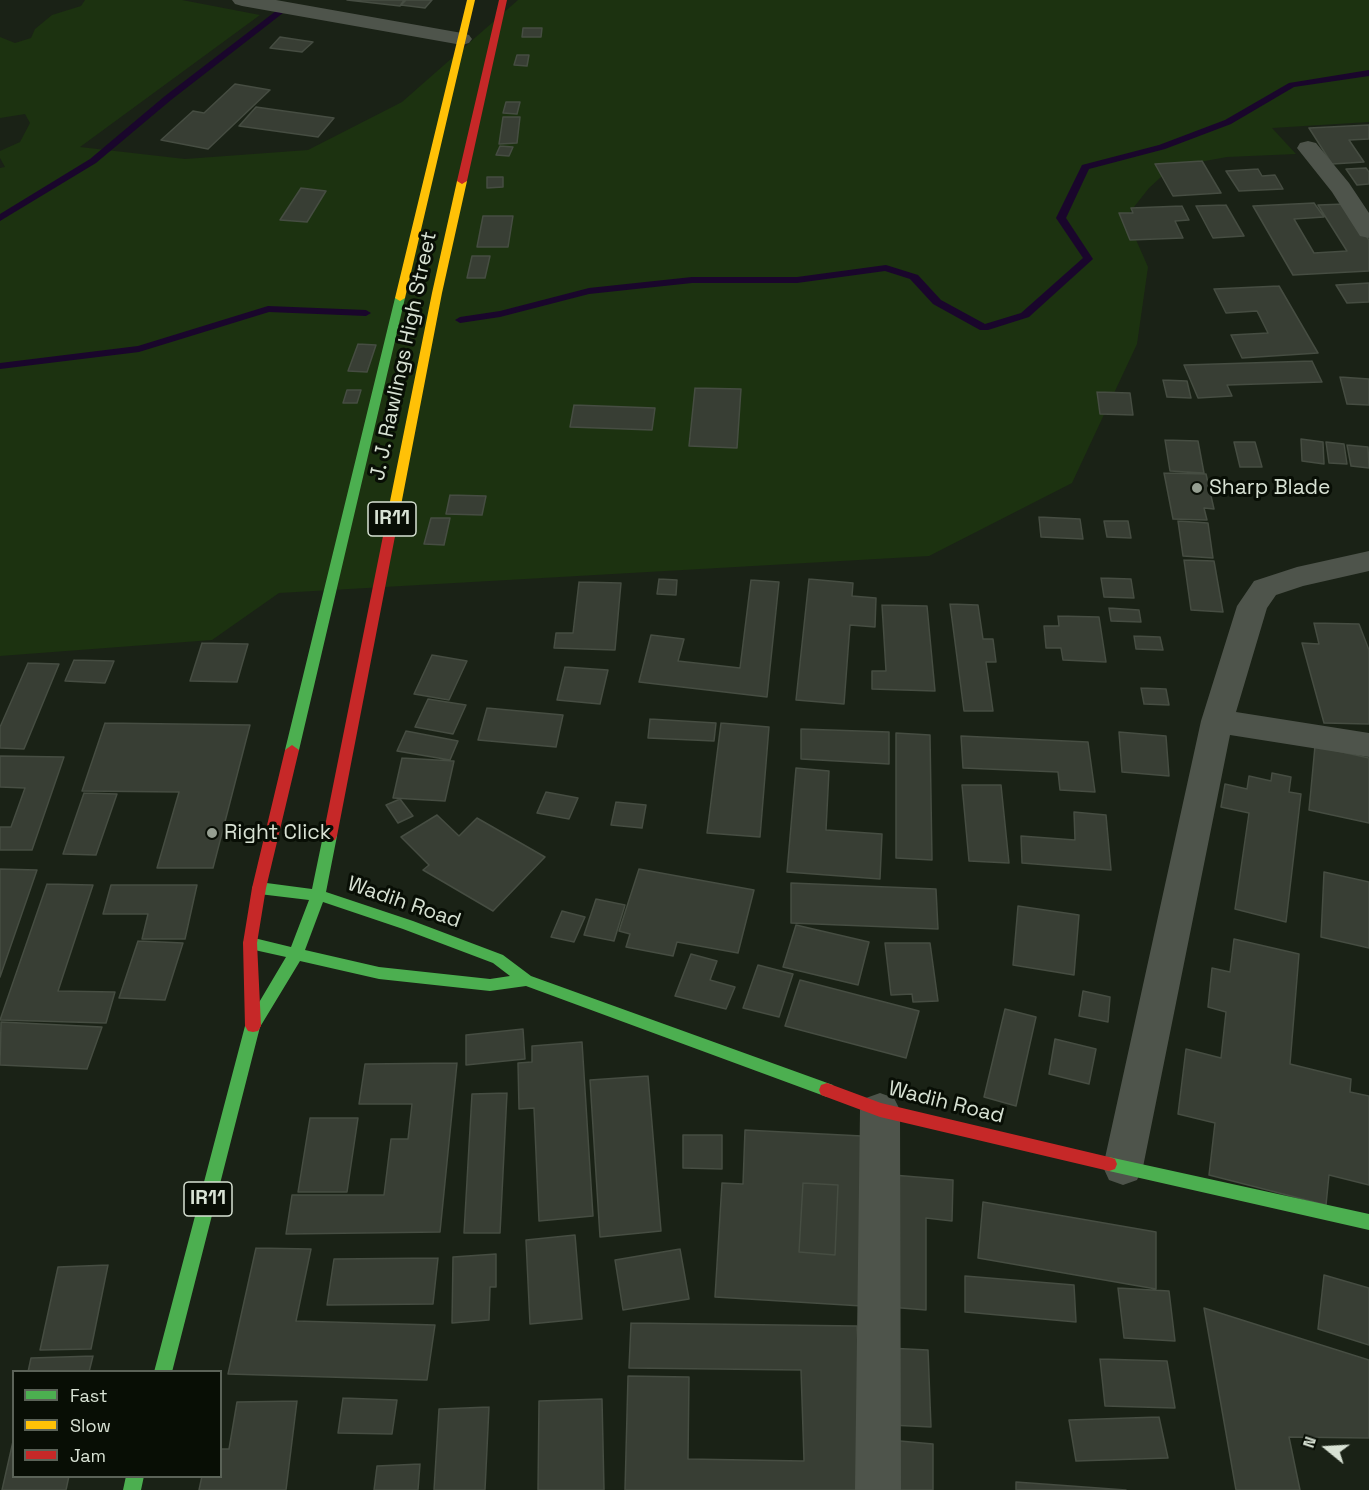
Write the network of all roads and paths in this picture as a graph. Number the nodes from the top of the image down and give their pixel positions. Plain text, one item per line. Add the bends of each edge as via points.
1 (242, 0) edge
2 (471, 0) edge
3 (503, 0) edge
4 (462, 39) junction
5 (1308, 148) dead end
6 (1369, 187) edge
7 (1341, 188) junction
8 (1369, 231) edge
9 (1369, 561) edge
10 (1217, 721) junction
11 (1369, 745) edge
12 (260, 888) junction
13 (318, 895) junction
14 (250, 943) junction
15 (296, 954) junction
16 (526, 980) junction
17 (253, 1026) junction
18 (880, 1110) junction
19 (1123, 1167) junction
20 (1369, 1222) edge
21 (163, 1370) edge
22 (878, 1490) edge

1 - 4 street
2 - 4 main road, J. J. Rawlings High Street / IR11
3 - 13 main road, J. J. Rawlings High Street / IR11 via 437,293
4 - 12 main road, J. J. Rawlings High Street / IR11
5 - 7 street
6 - 7 street
7 - 8 street
9 - 10 street via 1265,588 1252,606
10 - 11 street
10 - 19 street
12 - 13 main road, Wadih Road
12 - 14 main road, J. J. Rawlings High Street / IR11
13 - 15 main road, J. J. Rawlings High Street / IR11
13 - 16 main road, Wadih Road via 498,959
14 - 15 main road, Wadih Road
14 - 17 main road, J. J. Rawlings High Street / IR11
15 - 16 main road, Wadih Road via 379,973 490,985
15 - 17 main road, J. J. Rawlings High Street / IR11
16 - 18 main road, Wadih Road
17 - 21 main road, J. J. Rawlings High Street / IR11
18 - 19 main road, Wadih Road
18 - 22 street
19 - 20 main road, Wadih Road

